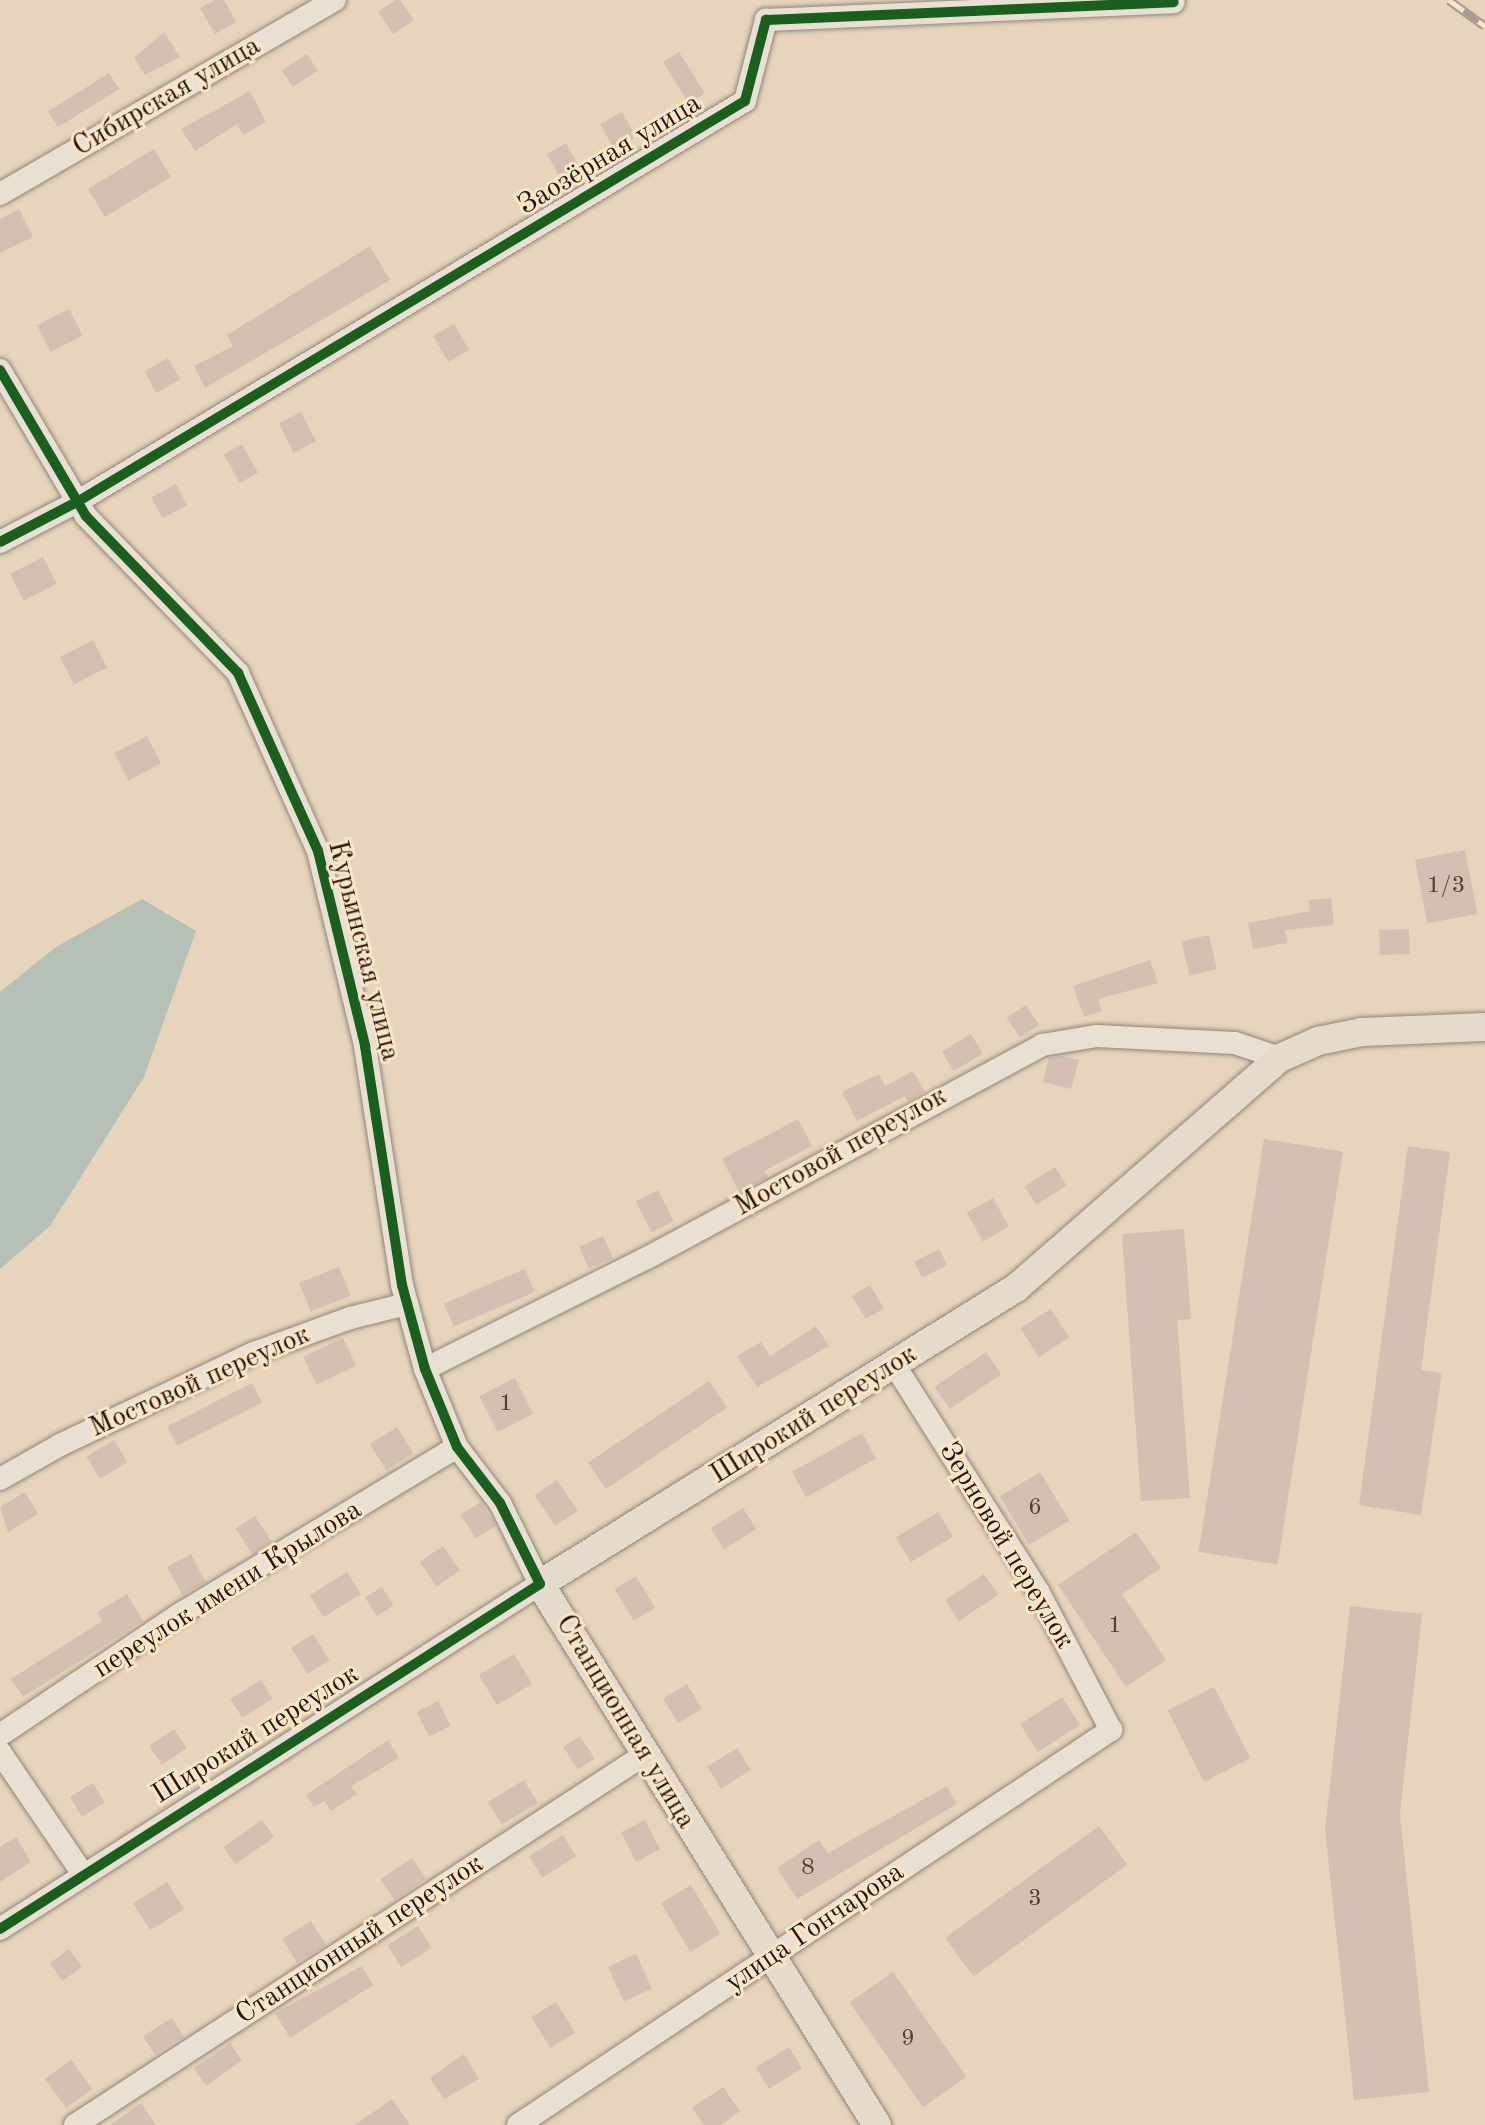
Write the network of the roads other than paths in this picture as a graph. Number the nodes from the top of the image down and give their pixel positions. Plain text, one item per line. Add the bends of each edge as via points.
1 (335, 0) edge
2 (1174, 2) edge
3 (0, 194) edge
4 (0, 370) edge
5 (77, 502) junction
6 (0, 542) edge
7 (1485, 1027) edge
8 (1280, 1058) junction
9 (407, 1304) junction
10 (895, 1366) junction
11 (425, 1369) junction
12 (457, 1447) junction
13 (0, 1479) edge
14 (540, 1584) junction
15 (1111, 1730) joint
16 (0, 1735) edge
17 (0, 1752) edge
18 (644, 1755) junction
19 (83, 1874) junction
20 (0, 1929) edge
21 (769, 1959) junction
22 (75, 2125) edge
23 (518, 2125) edge
24 (877, 2125) edge

1 - 3 street, Сибирская улица
2 - 5 street, Заозёрная улица via 766,20 745,101
4 - 5 street, Курьинская улица
5 - 6 street
5 - 9 street, Курьинская улица via 238,673 318,851 365,1046
7 - 8 main road, Широкий переулок via 1362,1032 1318,1041
8 - 10 main road, Широкий переулок via 1072,1245
8 - 11 street, Мостовой переулок via 1235,1043 1097,1036 1042,1045 647,1258
9 - 11 street, Станционная улица
9 - 13 street, Мостовой переулок via 350,1318 254,1353
10 - 14 main road, Широкий переулок
10 - 15 street, Зерновой переулок via 1038,1591
11 - 12 street, Станционная улица
12 - 14 street, Станционная улица via 500,1503
12 - 16 street, переулок имени Крылова via 180,1614
14 - 18 main road, Станционная улица
14 - 19 street, Широкий переулок
15 - 21 street, улица Гончарова
17 - 19 street
18 - 21 main road, Станционная улица
18 - 22 street, Станционный переулок
19 - 20 street, Широкий переулок
21 - 23 street, улица Гончарова
21 - 24 main road, Станционная улица

